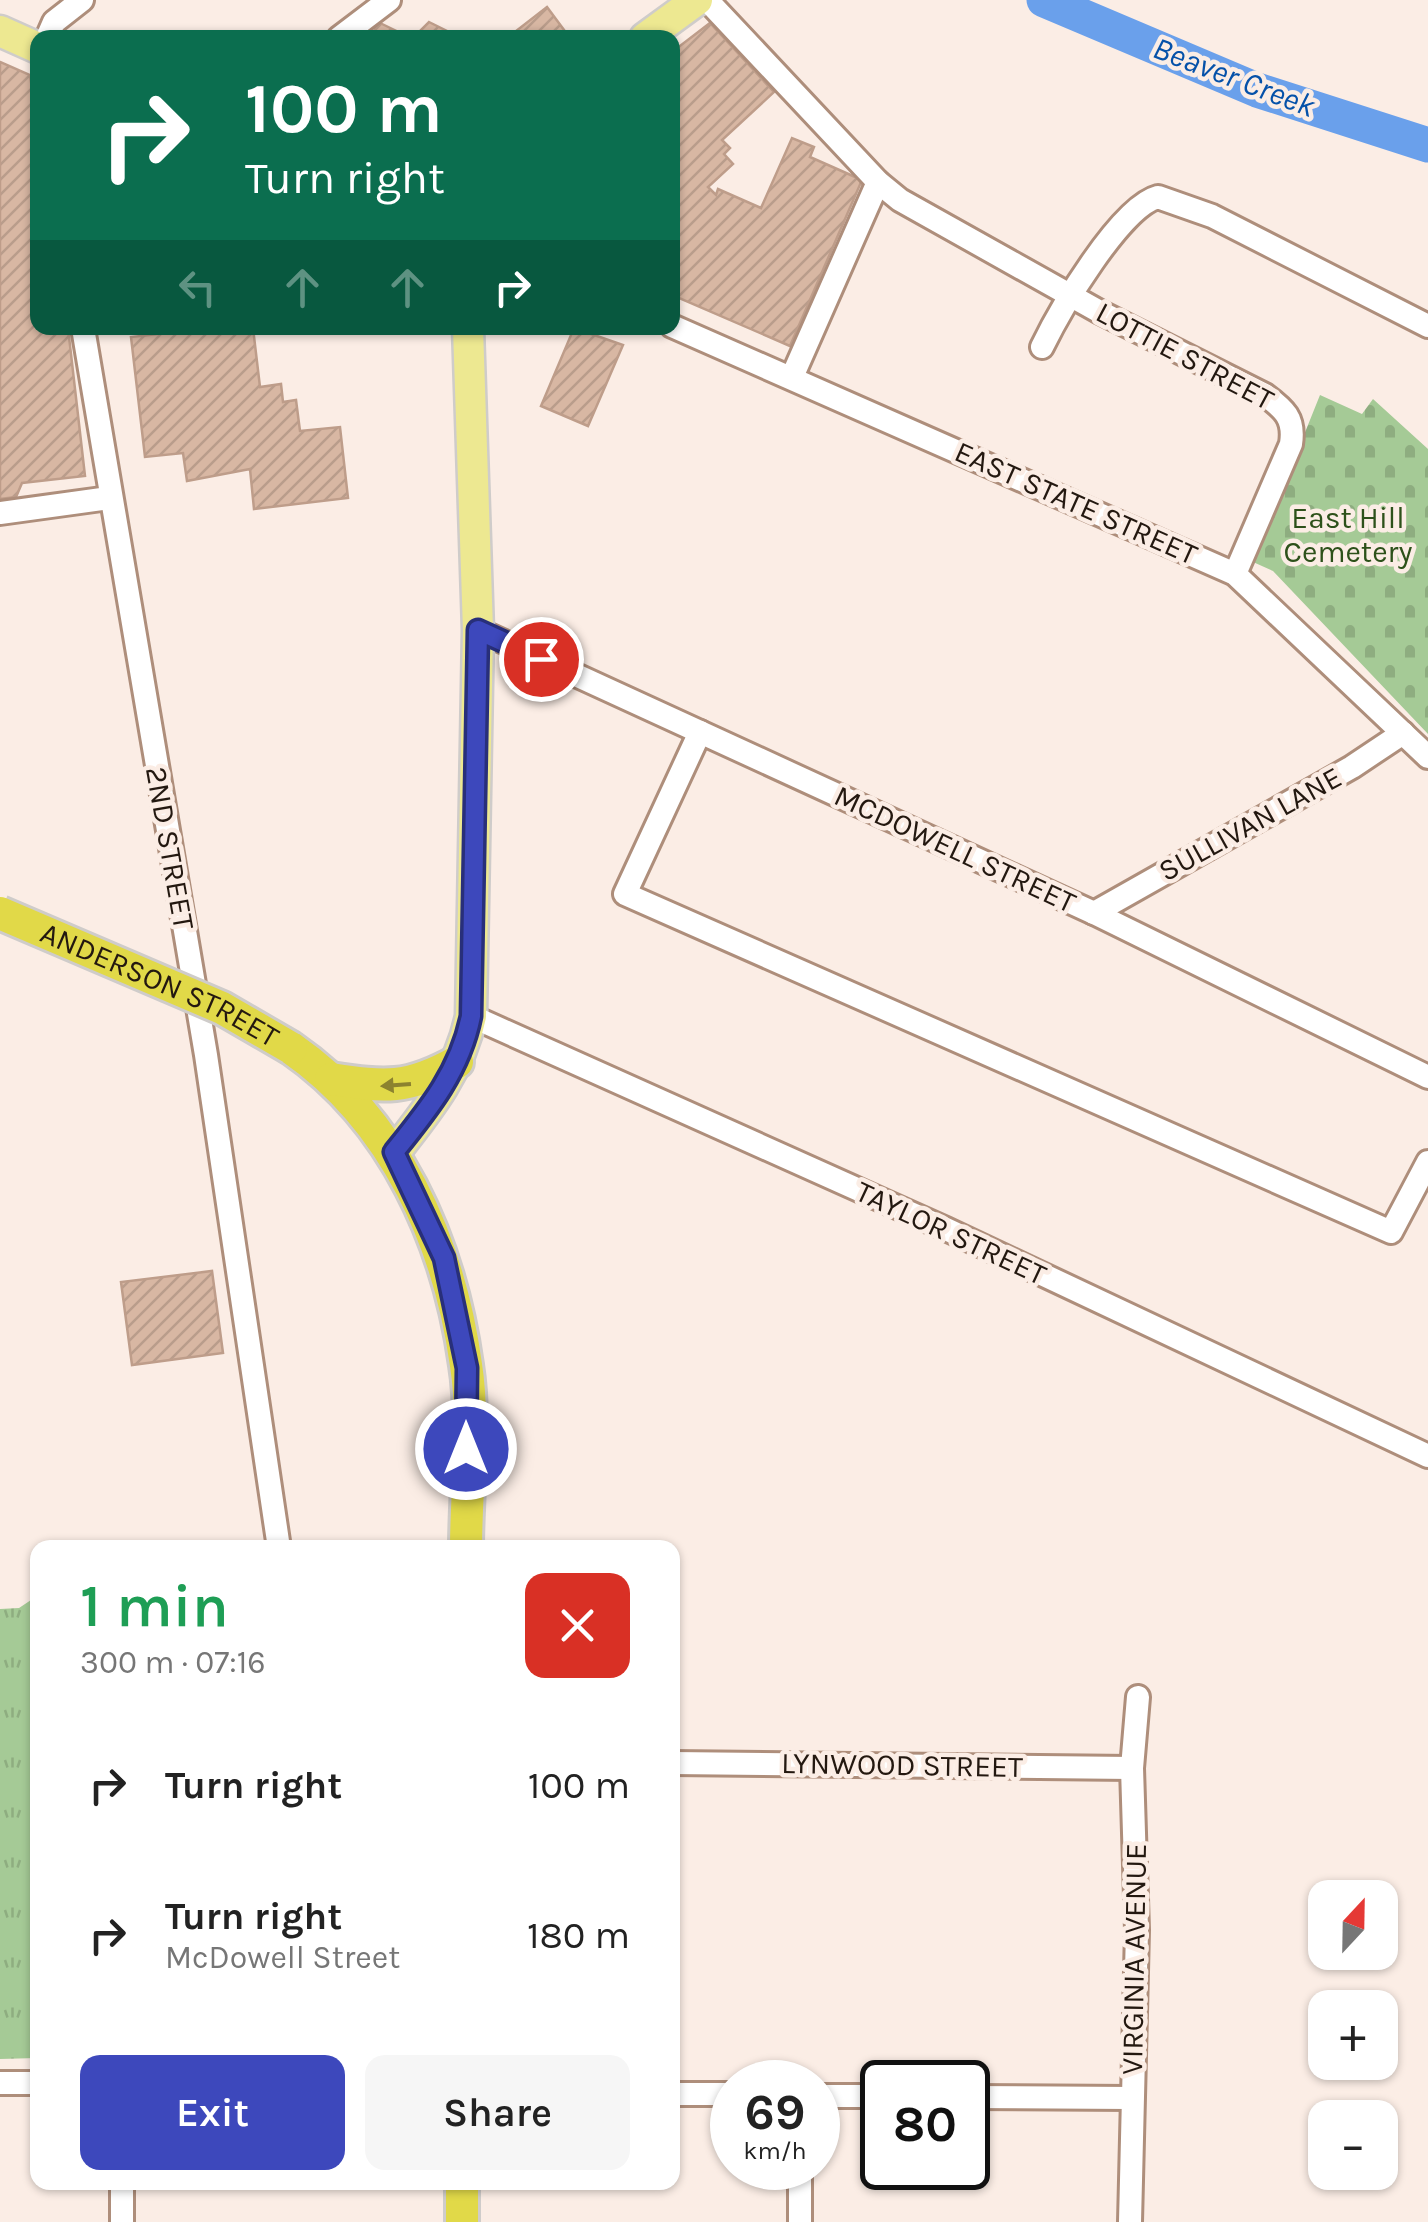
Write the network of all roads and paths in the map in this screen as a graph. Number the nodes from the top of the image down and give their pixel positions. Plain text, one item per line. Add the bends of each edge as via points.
1 (82, 0) edge
2 (388, 0) edge
3 (696, 0) edge
4 (707, 0) edge
5 (50, 30) edge
6 (349, 30) edge
7 (656, 30) edge
8 (0, 31) edge
9 (30, 44) edge
10 (878, 182) junction
11 (1071, 295) junction
12 (1428, 326) edge
13 (680, 329) edge
14 (84, 335) edge
15 (468, 335) edge
16 (1042, 347) dead end
17 (792, 377) junction
18 (109, 498) junction
19 (0, 513) edge
20 (1235, 574) junction
21 (478, 630) junction
22 (700, 732) junction
23 (1403, 733) junction
24 (1428, 757) edge
25 (1094, 912) junction
26 (0, 913) edge
27 (471, 1016) junction
28 (457, 1062) junction
29 (1428, 1077) edge
30 (331, 1079) junction
31 (394, 1152) junction
32 (1428, 1162) edge
33 (1428, 1456) edge
34 (278, 1540) edge
35 (466, 1540) edge
36 (1138, 1697) dead end
37 (680, 1763) edge
38 (1132, 1768) junction
39 (0, 2083) edge
40 (30, 2083) edge
41 (680, 2094) edge
42 (710, 2094) edge
43 (990, 2097) edge
44 (1131, 2098) junction
45 (122, 2190) edge
46 (462, 2190) edge
47 (800, 2190) edge
48 (122, 2222) edge
49 (462, 2222) edge
50 (800, 2222) edge
51 (1130, 2222) edge

1 - 5 street
2 - 6 street
3 - 7 main road
4 - 10 street, LOTTIE STREET
8 - 9 main road
10 - 11 street, LOTTIE STREET via 924,216
10 - 17 street
11 - 12 street, LOTTIE STREET via 1146,200 1168,198
11 - 16 street
11 - 20 street, LOTTIE STREET via 1286,410 1291,444
13 - 17 street, EAST STATE STREET
14 - 18 street, 2ND STREET
15 - 21 main road
17 - 20 street, EAST STATE STREET
18 - 19 street
18 - 34 street, 2ND STREET via 206,1056
20 - 23 street, EAST STATE STREET
21 - 22 street, MCDOWELL STREET
21 - 27 main road
22 - 25 street, MCDOWELL STREET
22 - 32 street via 625,894 1391,1232
23 - 24 street, EAST STATE STREET
23 - 25 street, SULLIVAN LANE
25 - 29 street, MCDOWELL STREET
26 - 30 highway, ANDERSON STREET, bridge via 222,1008
27 - 28 main road
27 - 33 street, TAYLOR STREET
28 -> 30 highway via 410,1084
28 - 31 main road
30 - 31 highway, ANDERSON STREET
31 - 35 highway, ANDERSON STREET via 444,1258 467,1368
36 - 38 street, VIRGINIA AVENUE
37 - 38 street, LYNWOOD STREET
38 - 44 street, VIRGINIA AVENUE via 1137,1930
39 - 40 street
41 - 42 street
43 - 44 street
44 - 51 street, VIRGINIA AVENUE
45 - 48 street
46 - 49 highway
47 - 50 street

